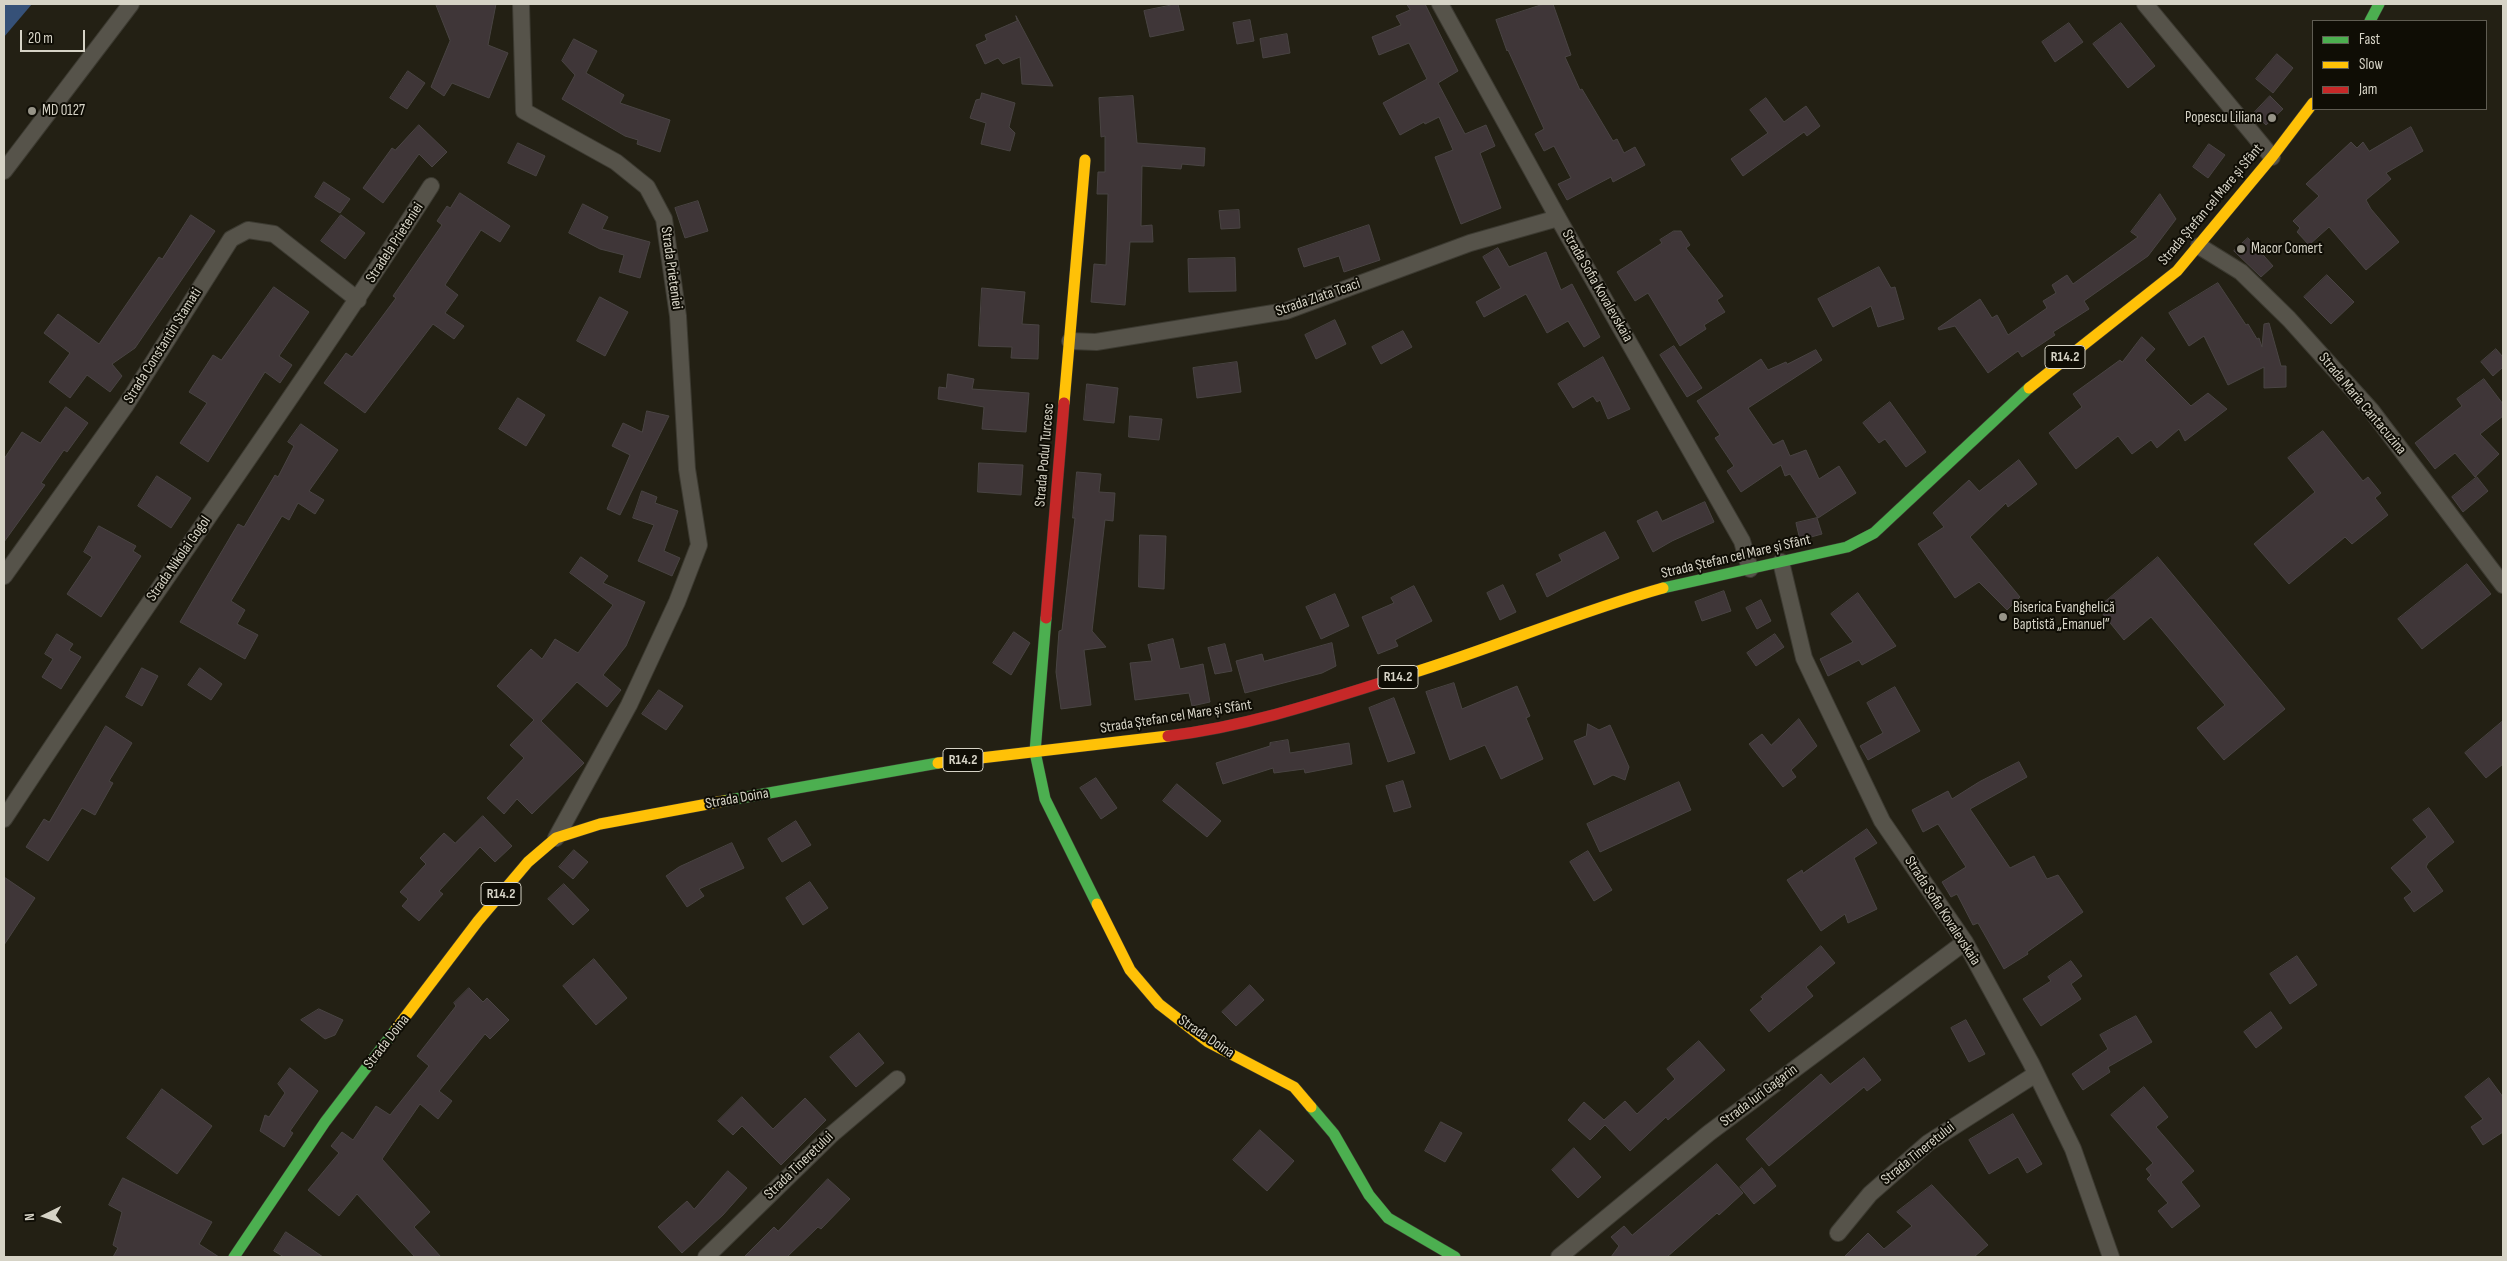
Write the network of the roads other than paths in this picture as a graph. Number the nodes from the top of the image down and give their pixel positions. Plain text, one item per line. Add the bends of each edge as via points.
1 (131, 4) edge
2 (521, 4) edge
3 (1440, 4) edge
4 (2145, 4) edge
5 (2379, 4) edge
6 (2371, 20) edge
7 (2312, 104) edge
8 (2272, 158) junction
9 (1085, 160) dead end
10 (4, 171) edge
11 (431, 186) dead end
12 (1558, 218) junction
13 (2199, 246) junction
14 (358, 300) junction
15 (1070, 341) junction
16 (699, 545) joint
17 (1781, 562) junction
18 (1750, 569) junction
19 (4, 576) edge
20 (2503, 585) edge
21 (1035, 752) junction
22 (920, 765) joint
23 (4, 820) edge
24 (556, 838) junction
25 (1965, 942) junction
26 (2036, 1074) junction
27 (897, 1079) dead end
28 (1838, 1233) dead end
29 (234, 1257) edge
30 (706, 1257) edge
31 (1455, 1257) edge
32 (1559, 1257) edge
33 (2111, 1257) edge

1 - 10 street
2 - 16 street, Strada Prieteniei via 524,112 616,162 647,187 664,219 678,316 687,469
3 - 12 street, Strada Sofia Kovalevskaia
4 - 8 street
5 - 6 main road
7 - 8 main road, Strada Ștefan cel Mare și Sfânt / R14.2
8 - 13 main road, Strada Ștefan cel Mare și Sfânt / R14.2
9 - 15 main road, Strada Podul Turcesc
11 - 14 street, Stradela Prieteniei
12 - 15 street, Strada Zlata Tcaci via 1470,243 1286,311 1096,342
12 - 18 street, Strada Sofia Kovalevskaia via 1742,541
13 - 17 main road, Strada Ștefan cel Mare și Sfânt / R14.2 via 2177,271 2042,376 1874,533 1847,547
13 - 20 street, Strada Maria Cantacuzina via 2241,272 2289,319 2371,410
14 - 19 street, Strada Constantin Stamati via 274,234 248,230 231,239 126,405
14 - 23 street, Strada Nikolai Gogol via 84,698
15 - 21 main road, Strada Podul Turcesc
16 - 24 street, Strada Doina via 677,602 629,705
17 - 18 main road, Strada Ștefan cel Mare și Sfânt / R14.2
17 - 25 street, Strada Sofia Kovalevskaia via 1804,658 1882,821
18 - 21 main road, Strada Ștefan cel Mare și Sfânt / R14.2 via 1688,581 1627,598 1464,657 1276,716 1201,732
21 - 22 main road, Strada Ștefan cel Mare și Sfânt / R14.2
21 - 31 main road, Strada Doina via 1045,799 1130,970 1159,1004 1208,1042 1294,1087 1334,1134 1369,1195 1388,1218
22 - 24 main road, Strada Doina / R14.2 via 600,824
24 - 29 main road, Strada Doina / R14.2 via 528,862 478,921 325,1122
25 - 26 street, Strada Sofia Kovalevskaia
25 - 32 street, Strada Iuri Gagarin via 1709,1133
26 - 28 street, Strada Tineretului via 1928,1143 1870,1194
26 - 33 street, Strada Sofia Kovalevskaia via 2074,1149
27 - 30 street, Strada Tineretului via 830,1136

